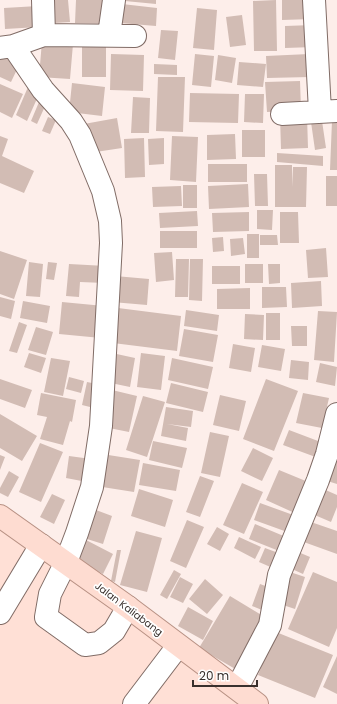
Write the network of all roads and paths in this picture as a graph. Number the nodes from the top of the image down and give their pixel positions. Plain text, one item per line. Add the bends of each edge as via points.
1 (43, 0) edge
2 (114, 0) edge
3 (314, 0) edge
4 (44, 34) junction
5 (109, 35) junction
6 (135, 36) dead end
7 (6, 47) edge
8 (328, 111) edge
9 (282, 114) dead end
10 (337, 414) edge
11 (0, 516) edge
12 (41, 545) junction
13 (66, 562) junction
14 (3, 599) edge
15 (128, 607) junction
16 (178, 646) junction
17 (237, 688) junction
18 (134, 704) edge
19 (257, 704) edge

1 - 4 street
2 - 5 street
3 - 8 street
4 - 5 street
4 - 7 street
5 - 6 street
7 - 13 street via 71,121 80,135 103,191 110,221 101,426 92,487
8 - 9 street
10 - 17 street via 318,480 278,575 270,625
11 - 12 main road, Jalan Kaliabang
12 - 13 main road, Jalan Kaliabang
12 - 14 street
13 - 15 main road, Jalan Kaliabang
13 - 15 street via 50,594 46,617 85,645 99,643 114,631
15 - 16 main road, Jalan Kaliabang
16 - 17 main road, Jalan Kaliabang
16 - 18 street
17 - 19 main road, Jalan Kaliabang

